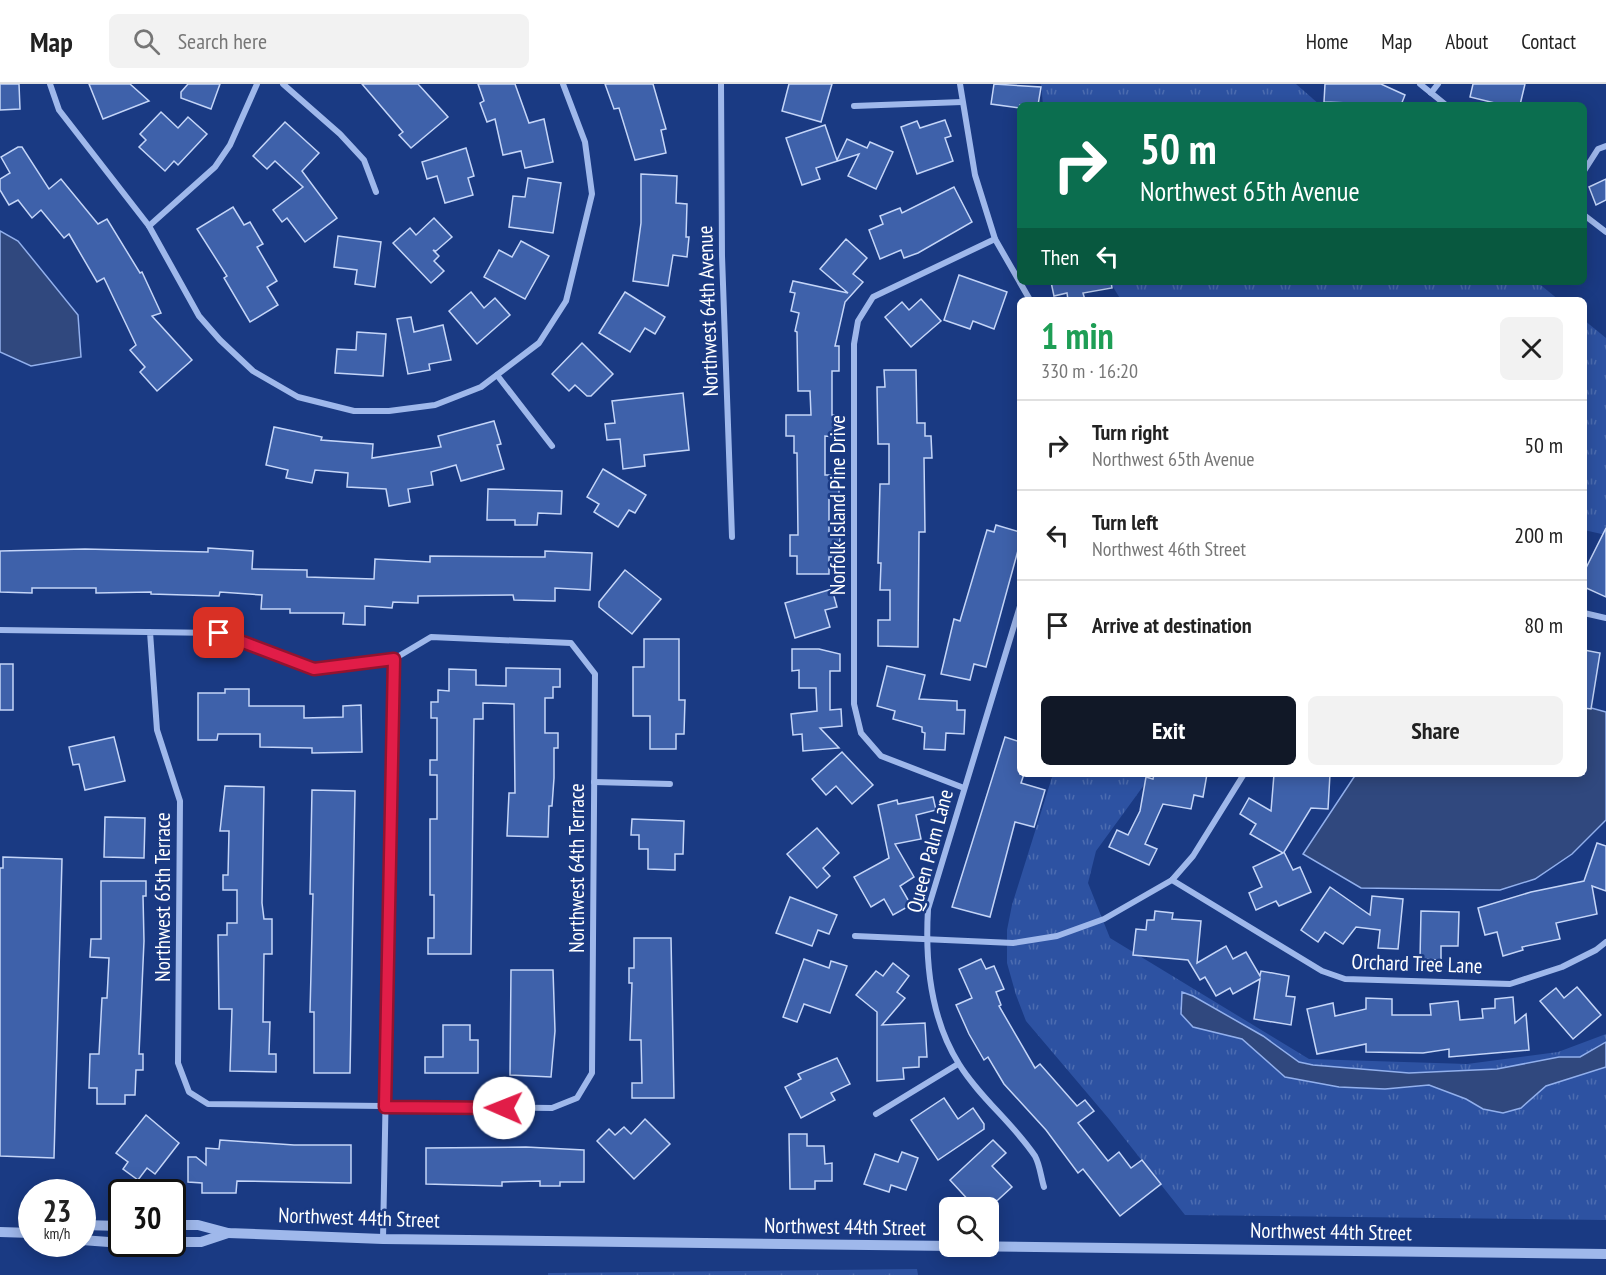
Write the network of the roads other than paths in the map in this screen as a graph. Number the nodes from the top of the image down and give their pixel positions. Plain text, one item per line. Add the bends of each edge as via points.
1 (50, 84) edge
2 (257, 84) edge
3 (283, 84) edge
4 (563, 84) edge
5 (721, 84) edge
6 (960, 84) edge
7 (1420, 84) edge
8 (1438, 84) edge
9 (1431, 93) junction
10 (962, 102) junction
11 (1442, 102) edge
12 (854, 106) dead end
13 (1606, 146) edge
14 (1587, 166) edge
15 (376, 192) dead end
16 (1587, 217) edge
17 (149, 226) junction
18 (1606, 232) edge
19 (995, 239) junction
20 (1017, 277) edge
21 (497, 375) junction
22 (552, 446) dead end
23 (732, 537) dead end
24 (1587, 614) edge
25 (1017, 616) edge
26 (1606, 618) edge
27 (0, 630) edge
28 (150, 632) junction
29 (394, 659) junction
30 (1242, 777) edge
31 (594, 782) junction
32 (670, 784) dead end
33 (964, 788) junction
34 (1172, 880) junction
35 (855, 936) dead end
36 (926, 940) junction
37 (1606, 942) edge
38 (958, 1064) junction
39 (385, 1107) junction
40 (876, 1114) dead end
41 (1044, 1187) dead end
42 (186, 1225) edge
43 (0, 1232) edge
44 (18, 1233) edge
45 (228, 1233) junction
46 (383, 1239) junction
47 (186, 1242) edge
48 (1606, 1254) edge

1 - 17 street via 59,110
2 - 17 street via 230,145 215,167
3 - 15 street via 364,160
4 - 21 street via 585,142 592,194 566,301 539,343
5 - 23 street, Northwest 64th Avenue via 722,256
6 - 10 street
7 - 9 street
8 - 9 street
9 - 11 street
10 - 12 street
10 - 19 street via 975,175
13 - 14 street via 1598,149
16 - 18 street
17 - 21 street via 200,316 253,371 298,397 354,411 389,411 435,405 481,387
19 - 20 street
19 - 33 street, Norfolk Island Pine Drive via 873,297 858,321 854,344 854,704 861,733 881,756
21 - 22 street
24 - 26 street
25 - 33 street, Queen Palm Lane
27 - 28 street
28 - 29 street via 219,633 314,669
28 - 39 street, Northwest 65th Terrace via 157,730 180,801 178,1063 189,1092 208,1104
29 - 31 street, Northwest 64th Terrace via 431,637 571,643 595,674
29 - 39 street
30 - 34 street via 1193,856
31 - 32 street
31 - 39 street, Northwest 64th Terrace via 592,1073 577,1098 552,1108
33 - 36 street, Queen Palm Lane via 928,909
34 - 36 street via 1104,919 1057,936 1013,944
34 - 37 street, Orchard Tree Lane via 1322,971 1345,979 1509,984 1562,967
35 - 36 street
36 - 38 street, Queen Palm Lane via 929,980 939,1022
38 - 40 street
38 - 41 street, Queen Palm Lane via 1036,1158
39 - 46 street
42 - 45 street, Northwest 44th Street
43 - 44 street
45 - 46 street, Northwest 44th Street
45 - 47 street, Northwest 44th Street via 201,1242
46 - 48 street, Northwest 44th Street

